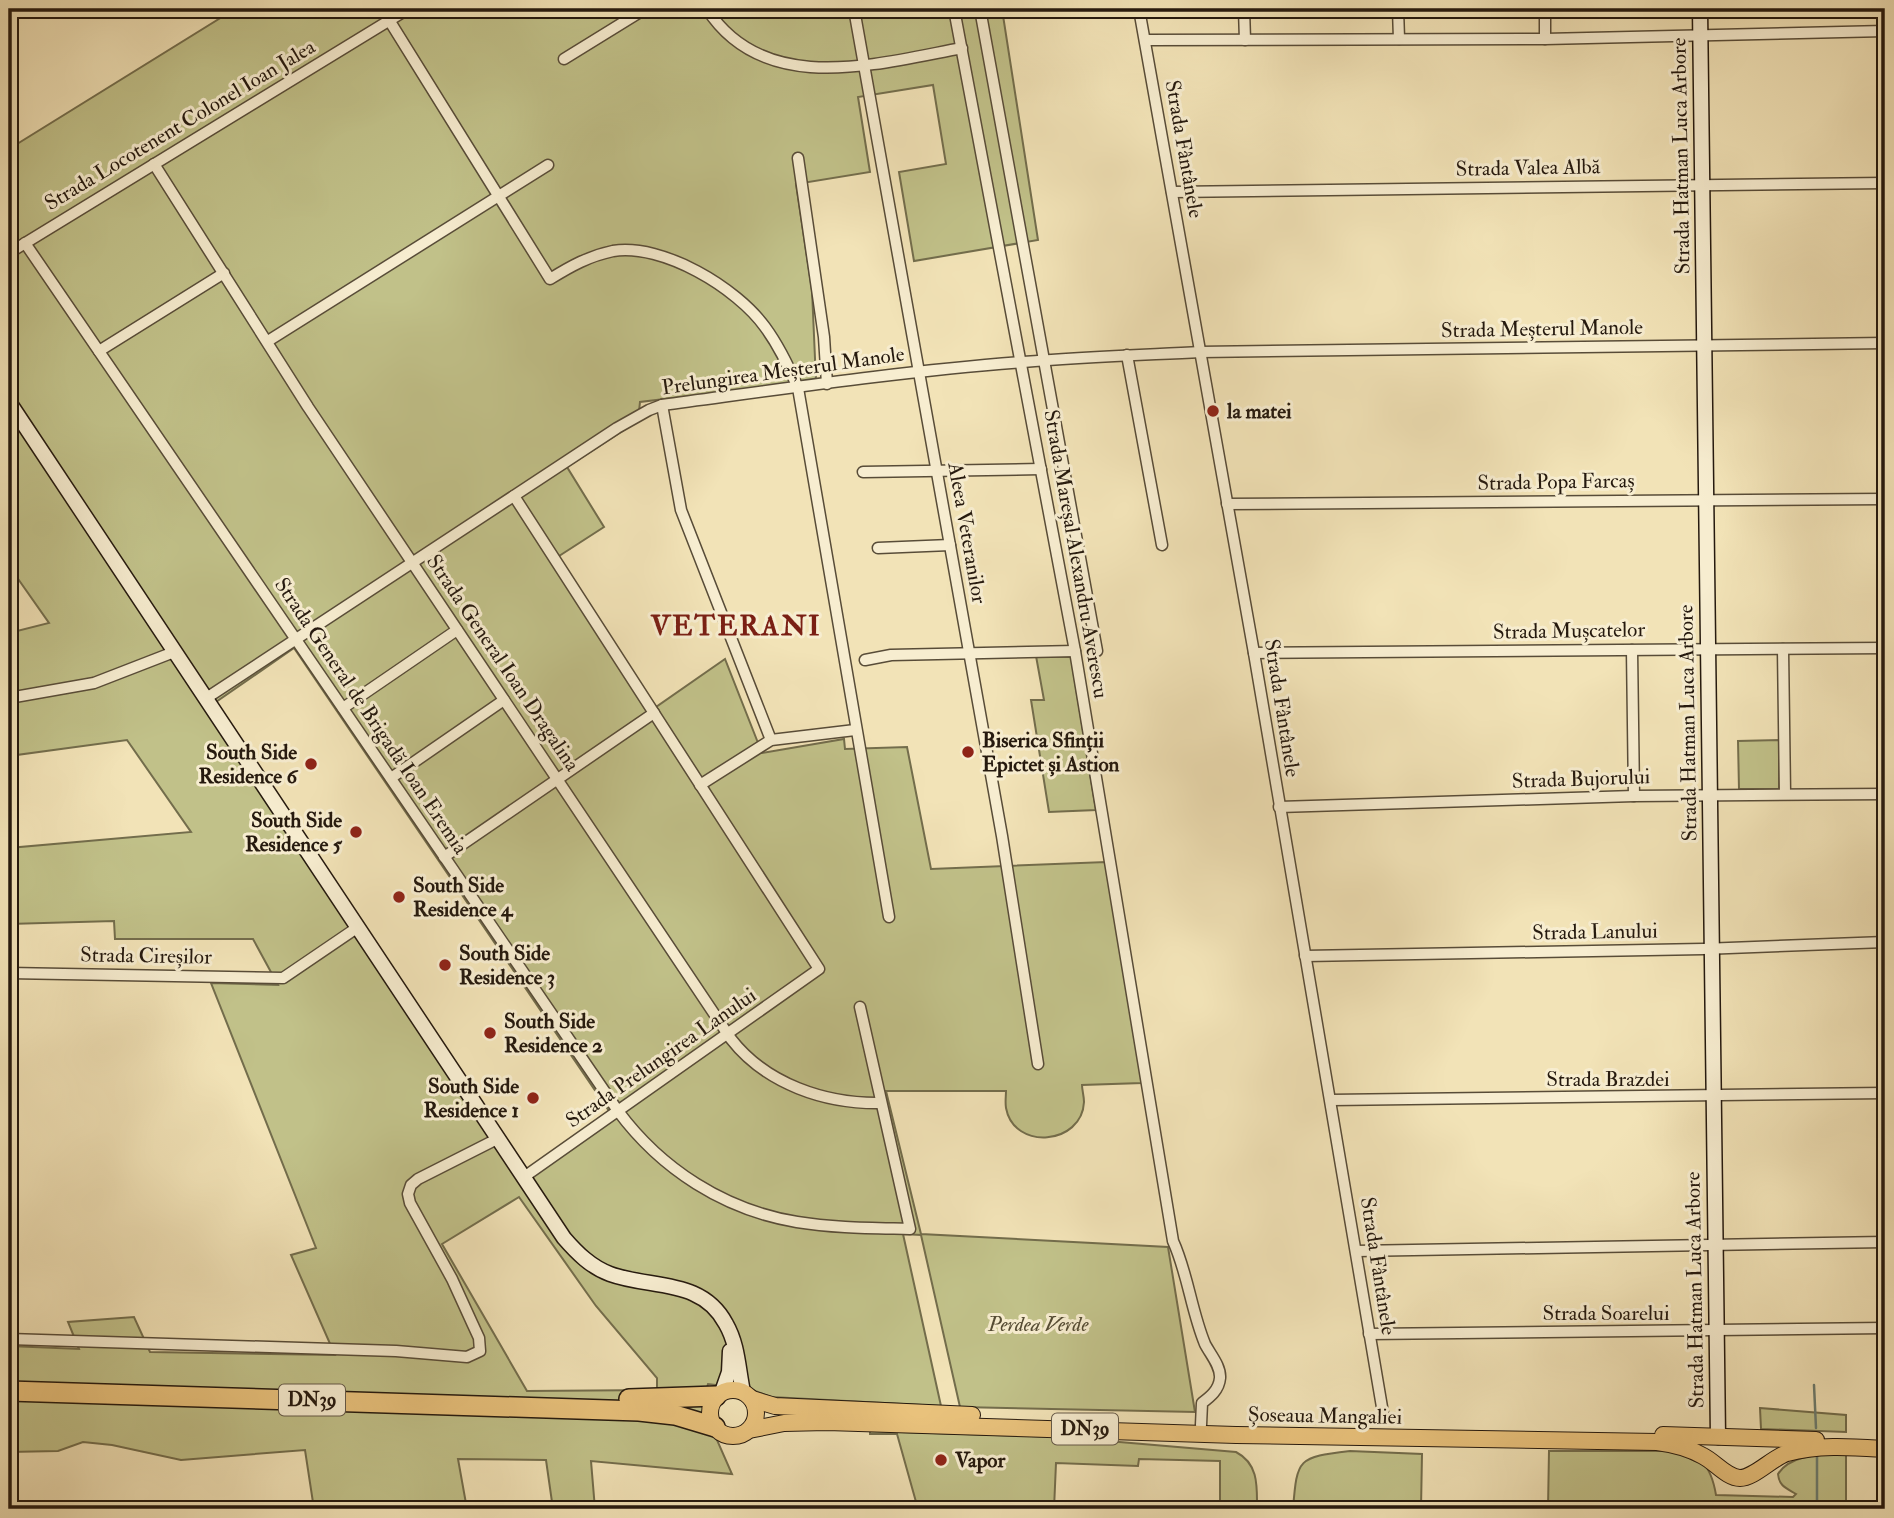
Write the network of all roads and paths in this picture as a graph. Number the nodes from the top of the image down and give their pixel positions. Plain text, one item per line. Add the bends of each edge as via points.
1 (408, 9) edge
2 (645, 9) edge
3 (706, 9) edge
4 (854, 9) edge
5 (954, 9) edge
6 (980, 9) edge
7 (1139, 9) edge
8 (1244, 9) edge
9 (1398, 9) edge
10 (1545, 9) edge
11 (1700, 9) edge
12 (389, 20) junction
13 (1885, 31) edge
14 (1701, 37) junction
15 (1399, 39) junction
16 (1545, 39) junction
17 (1145, 40) junction
18 (1245, 40) junction
19 (962, 48) junction
20 (564, 59) dead end
21 (864, 66) junction
22 (798, 158) dead end
23 (155, 164) junction
24 (548, 165) dead end
25 (1885, 183) edge
26 (1703, 185) junction
27 (1172, 192) junction
28 (497, 195) junction
29 (25, 243) junction
30 (9, 253) edge
31 (224, 273) junction
32 (268, 341) junction
33 (1885, 343) edge
34 (1704, 345) junction
35 (99, 351) junction
36 (1200, 352) junction
37 (1127, 355) junction
38 (1046, 360) junction
39 (1021, 362) junction
40 (920, 373) junction
41 (827, 384) junction
42 (798, 388) junction
43 (9, 402) edge
44 (662, 405) junction
45 (1041, 469) junction
46 (937, 471) junction
47 (863, 472) dead end
48 (514, 496) junction
49 (1707, 499) junction
50 (1885, 499) edge
51 (1227, 504) junction
52 (950, 545) junction
53 (1162, 545) dead end
54 (878, 548) dead end
55 (412, 563) junction
56 (457, 630) junction
57 (296, 640) junction
58 (1885, 648) edge
59 (1708, 649) junction
60 (1783, 649) junction
61 (1632, 650) junction
62 (1075, 651) junction
63 (1097, 651) dead end
64 (174, 652) junction
65 (970, 653) junction
66 (1254, 653) junction
67 (865, 660) dead end
68 (9, 698) edge
69 (205, 699) junction
70 (504, 700) junction
71 (342, 708) junction
72 (654, 713) junction
73 (855, 730) junction
74 (771, 740) junction
75 (391, 778) junction
76 (557, 779) junction
77 (700, 785) junction
78 (1785, 794) junction
79 (1885, 794) edge
80 (1710, 795) junction
81 (1634, 796) junction
82 (1279, 807) junction
83 (444, 857) junction
84 (888, 917) dead end
85 (358, 927) junction
86 (1885, 942) edge
87 (1712, 949) junction
88 (1305, 956) junction
89 (9, 973) edge
90 (860, 1007) dead end
91 (727, 1034) junction
92 (1038, 1064) dead end
93 (1885, 1093) edge
94 (1714, 1097) junction
95 (1331, 1100) junction
96 (881, 1103) junction
97 (618, 1111) junction
98 (499, 1138) junction
99 (524, 1177) junction
100 (1885, 1242) edge
101 (1715, 1245) junction
102 (1356, 1251) junction
103 (1885, 1328) edge
104 (1716, 1331) junction
105 (1370, 1334) junction
106 (9, 1339) edge
107 (733, 1340) junction
108 (9, 1380) edge
109 (9, 1391) edge
110 (719, 1394) junction
111 (748, 1396) junction
112 (1383, 1413) dead end
113 (1201, 1425) junction
114 (715, 1427) junction
115 (749, 1430) junction
116 (1718, 1437) junction
117 (1748, 1438) junction
118 (1885, 1441) edge
119 (1885, 1449) edge
120 (1724, 1469) junction
121 (1752, 1475) junction

1 - 12 street, Strada Locotenent Colonel Ioan Jalea
2 - 20 street
3 - 21 street via 732,39 768,58 801,67
4 - 21 street, Aleea Veteranilor
5 - 19 street, Strada Mareșal Alexandru Averescu
6 - 38 street, Strada Mareșal Alexandru Averescu
7 - 17 street, Strada Fântânele
8 - 18 street
9 - 15 street
10 - 16 street
11 - 14 street, Strada Hatman Luca Arbore
12 - 23 street, Strada Locotenent Colonel Ioan Jalea
12 - 28 street
13 - 14 street
14 - 16 street
14 - 26 street, Strada Hatman Luca Arbore
15 - 16 street
15 - 18 street
17 - 18 street
17 - 27 street, Strada Fântânele
19 - 21 street
19 - 39 street, Strada Mareșal Alexandru Averescu
21 - 40 street, Aleea Veteranilor
22 - 41 street
23 - 29 street, Strada Locotenent Colonel Ioan Jalea
23 - 31 street, Strada General Ioan Dragalina
24 - 28 street
25 - 26 street, Strada Valea Albă
26 - 27 street, Strada Valea Albă
26 - 34 street, Strada Hatman Luca Arbore
27 - 36 street, Strada Fântânele
28 - 32 street
28 - 42 street via 550,279 584,258 616,251 649,253 684,264 724,287 764,325
29 - 30 street, Strada Locotenent Colonel Ioan Jalea
29 - 35 street, Strada General de Brigadă Ioan Eremia
31 - 32 street, Strada General Ioan Dragalina
31 - 35 street
32 - 55 street, Strada General Ioan Dragalina
33 - 34 street, Strada Meșterul Manole
34 - 36 street, Strada Meșterul Manole
34 - 49 street, Strada Hatman Luca Arbore
35 - 57 street, Strada General de Brigadă Ioan Eremia
36 - 37 street, Prelungirea Meșterul Manole
36 - 51 street, Strada Fântânele
37 - 38 street, Prelungirea Meșterul Manole
37 - 53 street
38 - 39 street, Prelungirea Meșterul Manole
38 - 63 street, Strada Mareșal Alexandru Averescu
39 - 40 street, Prelungirea Meșterul Manole
39 - 45 street, Strada Mareșal Alexandru Averescu
40 - 41 street, Prelungirea Meșterul Manole
40 - 46 street, Aleea Veteranilor
41 - 42 street, Prelungirea Meșterul Manole
42 - 44 street, Prelungirea Meșterul Manole
42 - 73 street
43 - 64 street
44 - 48 street, Prelungirea Meșterul Manole via 633,418
44 - 74 street via 681,510
45 - 46 street
45 - 62 street, Strada Mareșal Alexandru Averescu
46 - 47 street
46 - 52 street, Aleea Veteranilor
48 - 55 street, Prelungirea Meșterul Manole
48 - 72 street
49 - 50 street, Strada Popa Farcaș
49 - 51 street, Strada Popa Farcaș
49 - 59 street, Strada Hatman Luca Arbore
51 - 66 street, Strada Fântânele
52 - 54 street
52 - 65 street, Aleea Veteranilor
55 - 56 street, Strada General Ioan Dragalina
55 - 57 street, Prelungirea Meșterul Manole
56 - 70 street, Strada General Ioan Dragalina
56 - 71 street
57 - 69 street, Prelungirea Meșterul Manole
57 - 71 street, Strada General de Brigadă Ioan Eremia
58 - 60 street, Strada Mușcatelor
59 - 60 street, Strada Mușcatelor
59 - 61 street, Strada Mușcatelor
59 - 80 street, Strada Hatman Luca Arbore
60 - 78 street
61 - 66 street, Strada Mușcatelor
61 - 81 street
62 - 65 street
62 - 113 street, Strada Mareșal Alexandru Averescu via 1173,1241 1219,1371 1218,1387 1202,1404
64 - 68 street via 93,683
64 - 69 street
65 - 67 street
65 - 92 street, Aleea Veteranilor
66 - 82 street, Strada Fântânele
69 - 85 street
70 - 75 street
70 - 76 street, Strada General Ioan Dragalina
71 - 75 street, Strada General de Brigadă Ioan Eremia
72 - 76 street
72 - 77 street
73 - 74 street
73 - 84 street
74 - 77 street
75 - 83 street, Strada General de Brigadă Ioan Eremia
76 - 83 street
76 - 91 street, Strada General Ioan Dragalina
77 - 91 street, Strada Prelungirea Lanului via 819,969
78 - 79 street, Strada Bujorului
78 - 80 street, Strada Bujorului
80 - 81 street, Strada Bujorului
80 - 87 street, Strada Hatman Luca Arbore
81 - 82 street, Strada Bujorului
82 - 88 street, Strada Fântânele
83 - 97 street, Strada General de Brigadă Ioan Eremia
85 - 89 street, Strada Cireșilor via 283,978
85 - 98 street
86 - 87 street, Strada Lanului
87 - 88 street, Strada Lanului
87 - 94 street, Strada Hatman Luca Arbore
88 - 95 street, Strada Fântânele
90 - 96 street
91 - 96 street, Strada General Ioan Dragalina via 747,1059 784,1082 825,1096
91 - 97 street, Strada Prelungirea Lanului
93 - 94 street, Strada Brazdei
94 - 95 street, Strada Brazdei
94 - 101 street, Strada Hatman Luca Arbore
95 - 102 street, Strada Fântânele
96 - 97 street, Strada General de Brigadă Ioan Eremia via 910,1229 795,1222 748,1209 698,1187 672,1169
97 - 99 street, Strada Prelungirea Lanului
98 - 99 street
98 - 106 street via 418,1179 408,1194 479,1338 480,1351 474,1356
99 - 107 street via 577,1253 608,1274 696,1293 721,1315
100 - 101 street
101 - 102 street
101 - 104 street, Strada Hatman Luca Arbore
102 - 105 street, Strada Fântânele
103 - 104 street, Strada Soarelui
104 - 105 street, Strada Soarelui
104 - 116 street, Strada Hatman Luca Arbore
105 - 112 street, Strada Fântânele
107 - 110 street via 729,1372
107 - 111 street
108 - 110 highway, DN39 via 615,1398
109 - 114 highway, DN39 via 615,1410 664,1413
110 - 111 main road, DN39 via 730,1390
110 - 114 main road via 710,1410
111 - 113 main road, Șoseaua Mangaliei / DN39 via 775,1406
111 - 115 main road via 756,1412
113 - 116 main road, Șoseaua Mangaliei / DN39
114 - 115 main road, DN39 via 732,1436
115 - 120 main road, Șoseaua Mangaliei / DN39 via 827,1422 1657,1442 1696,1452
116 - 117 main road, Șoseaua Mangaliei / DN39
116 - 120 main road
117 - 118 main road, Șoseaua Mangaliei / DN39
117 - 121 main road via 1760,1457
119 - 121 main road via 1793,1451 1775,1457
120 - 121 main road, Șoseaua Mangaliei / DN39 via 1734,1477

